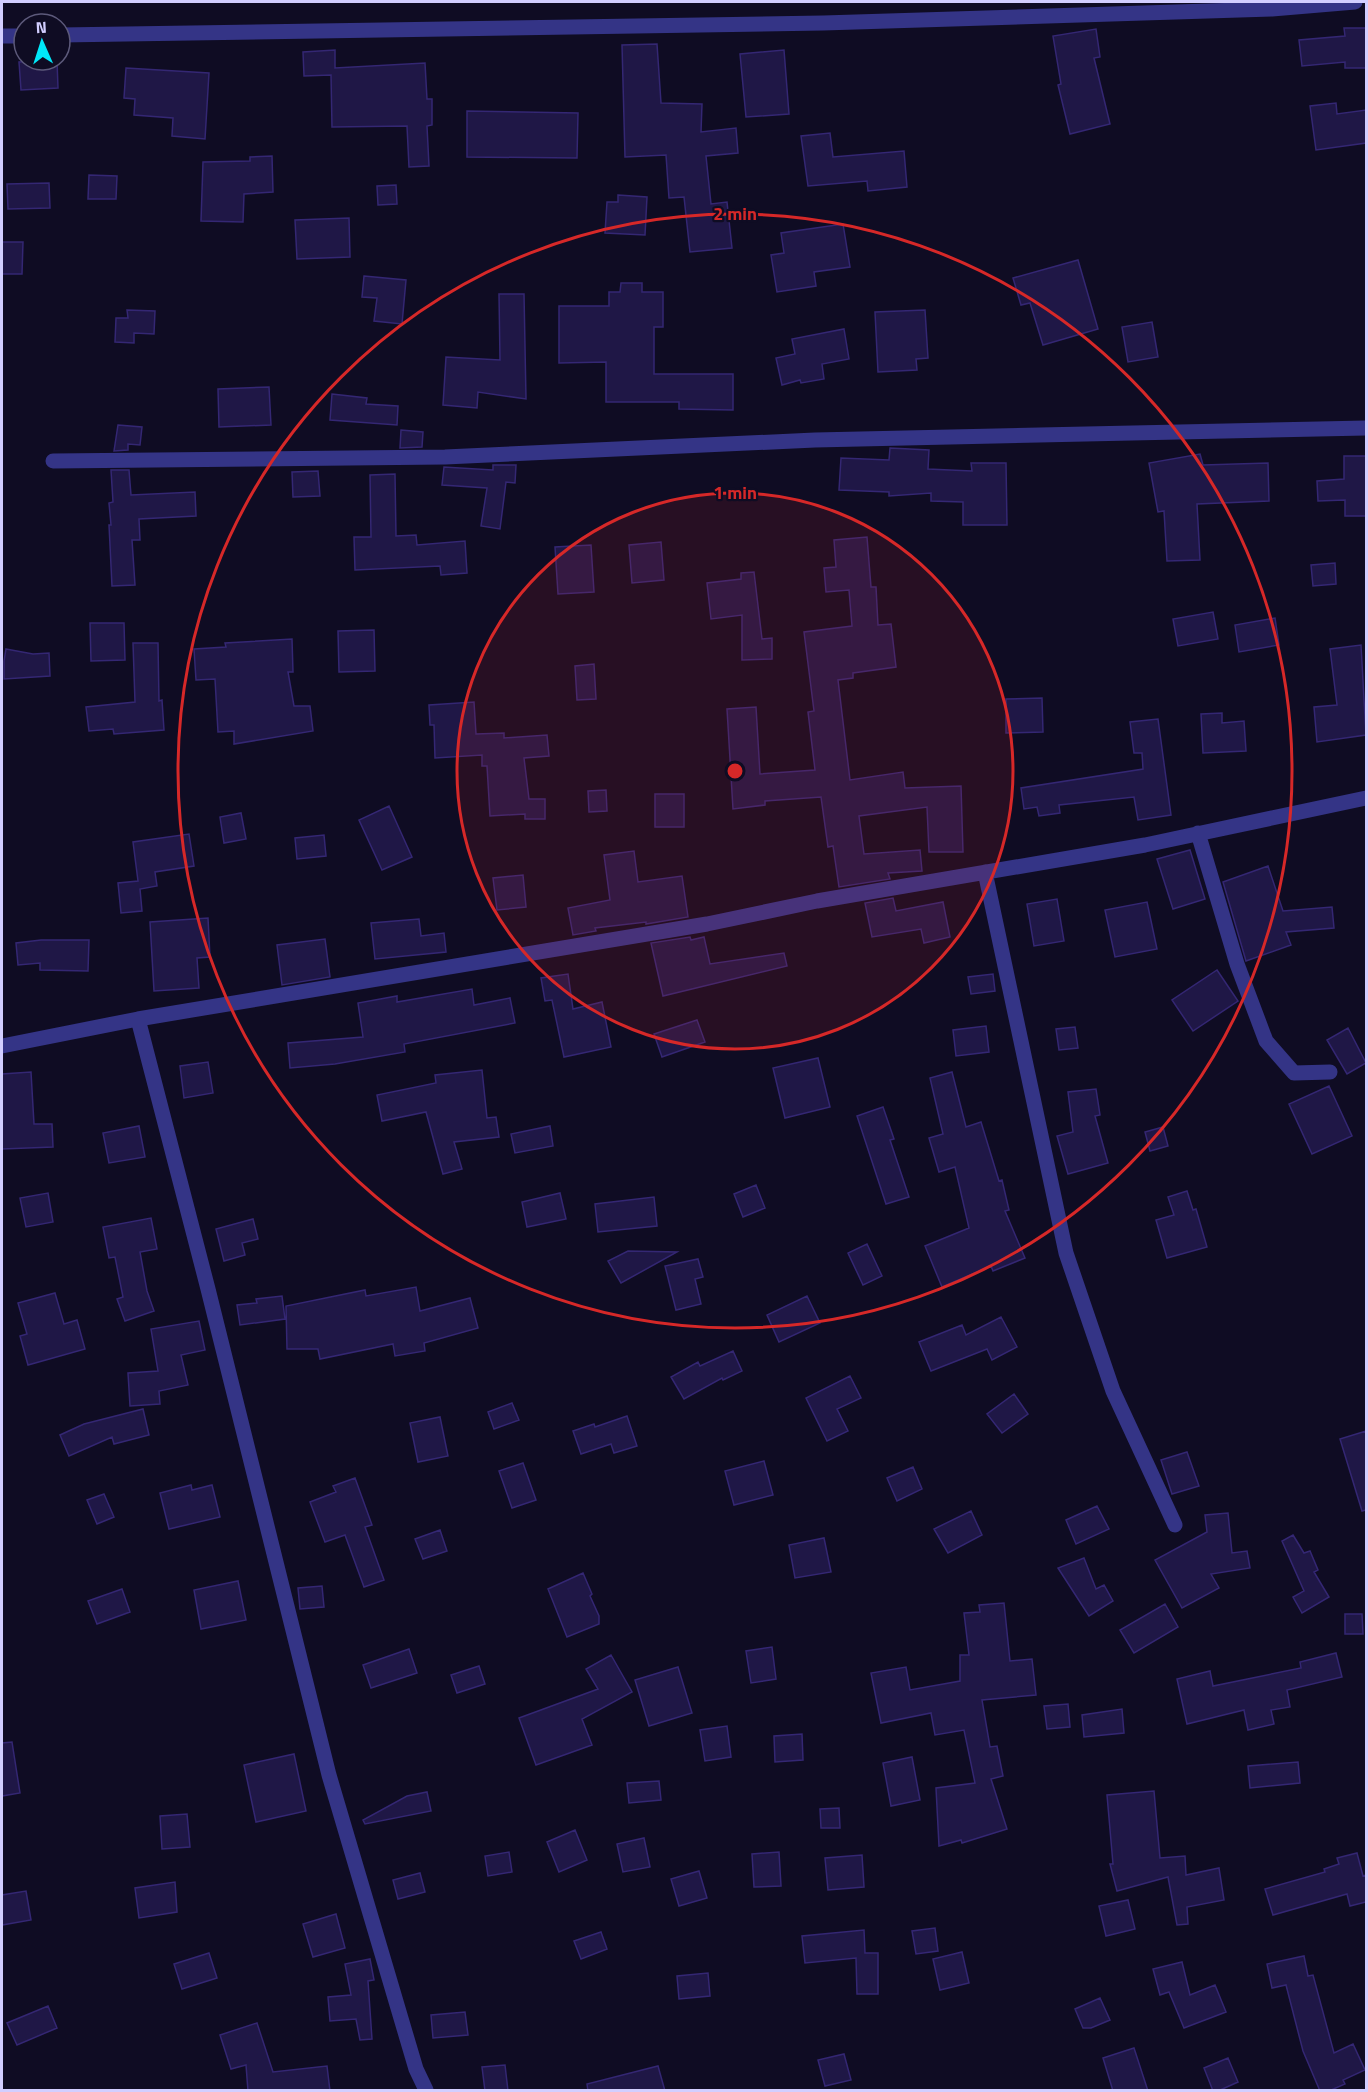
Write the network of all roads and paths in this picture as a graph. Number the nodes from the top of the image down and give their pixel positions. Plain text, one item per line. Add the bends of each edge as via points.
1 (1355, 2) edge
2 (72, 35) edge
3 (1366, 428) edge
4 (53, 461) dead end
5 (1366, 798) edge
6 (1198, 833) junction
7 (985, 872) junction
8 (138, 1018) junction
9 (2, 1046) edge
10 (1330, 1072) dead end
11 (1175, 1525) dead end
12 (426, 2091) edge

1 - 2 street via 1272,9 823,23
3 - 4 street via 815,440 445,457
5 - 6 street
6 - 7 street
6 - 10 street via 1237,964 1266,1041 1294,1073
7 - 8 street via 707,924
7 - 11 street via 1066,1253 1113,1391
8 - 9 street
8 - 12 street via 329,1775 416,2069

